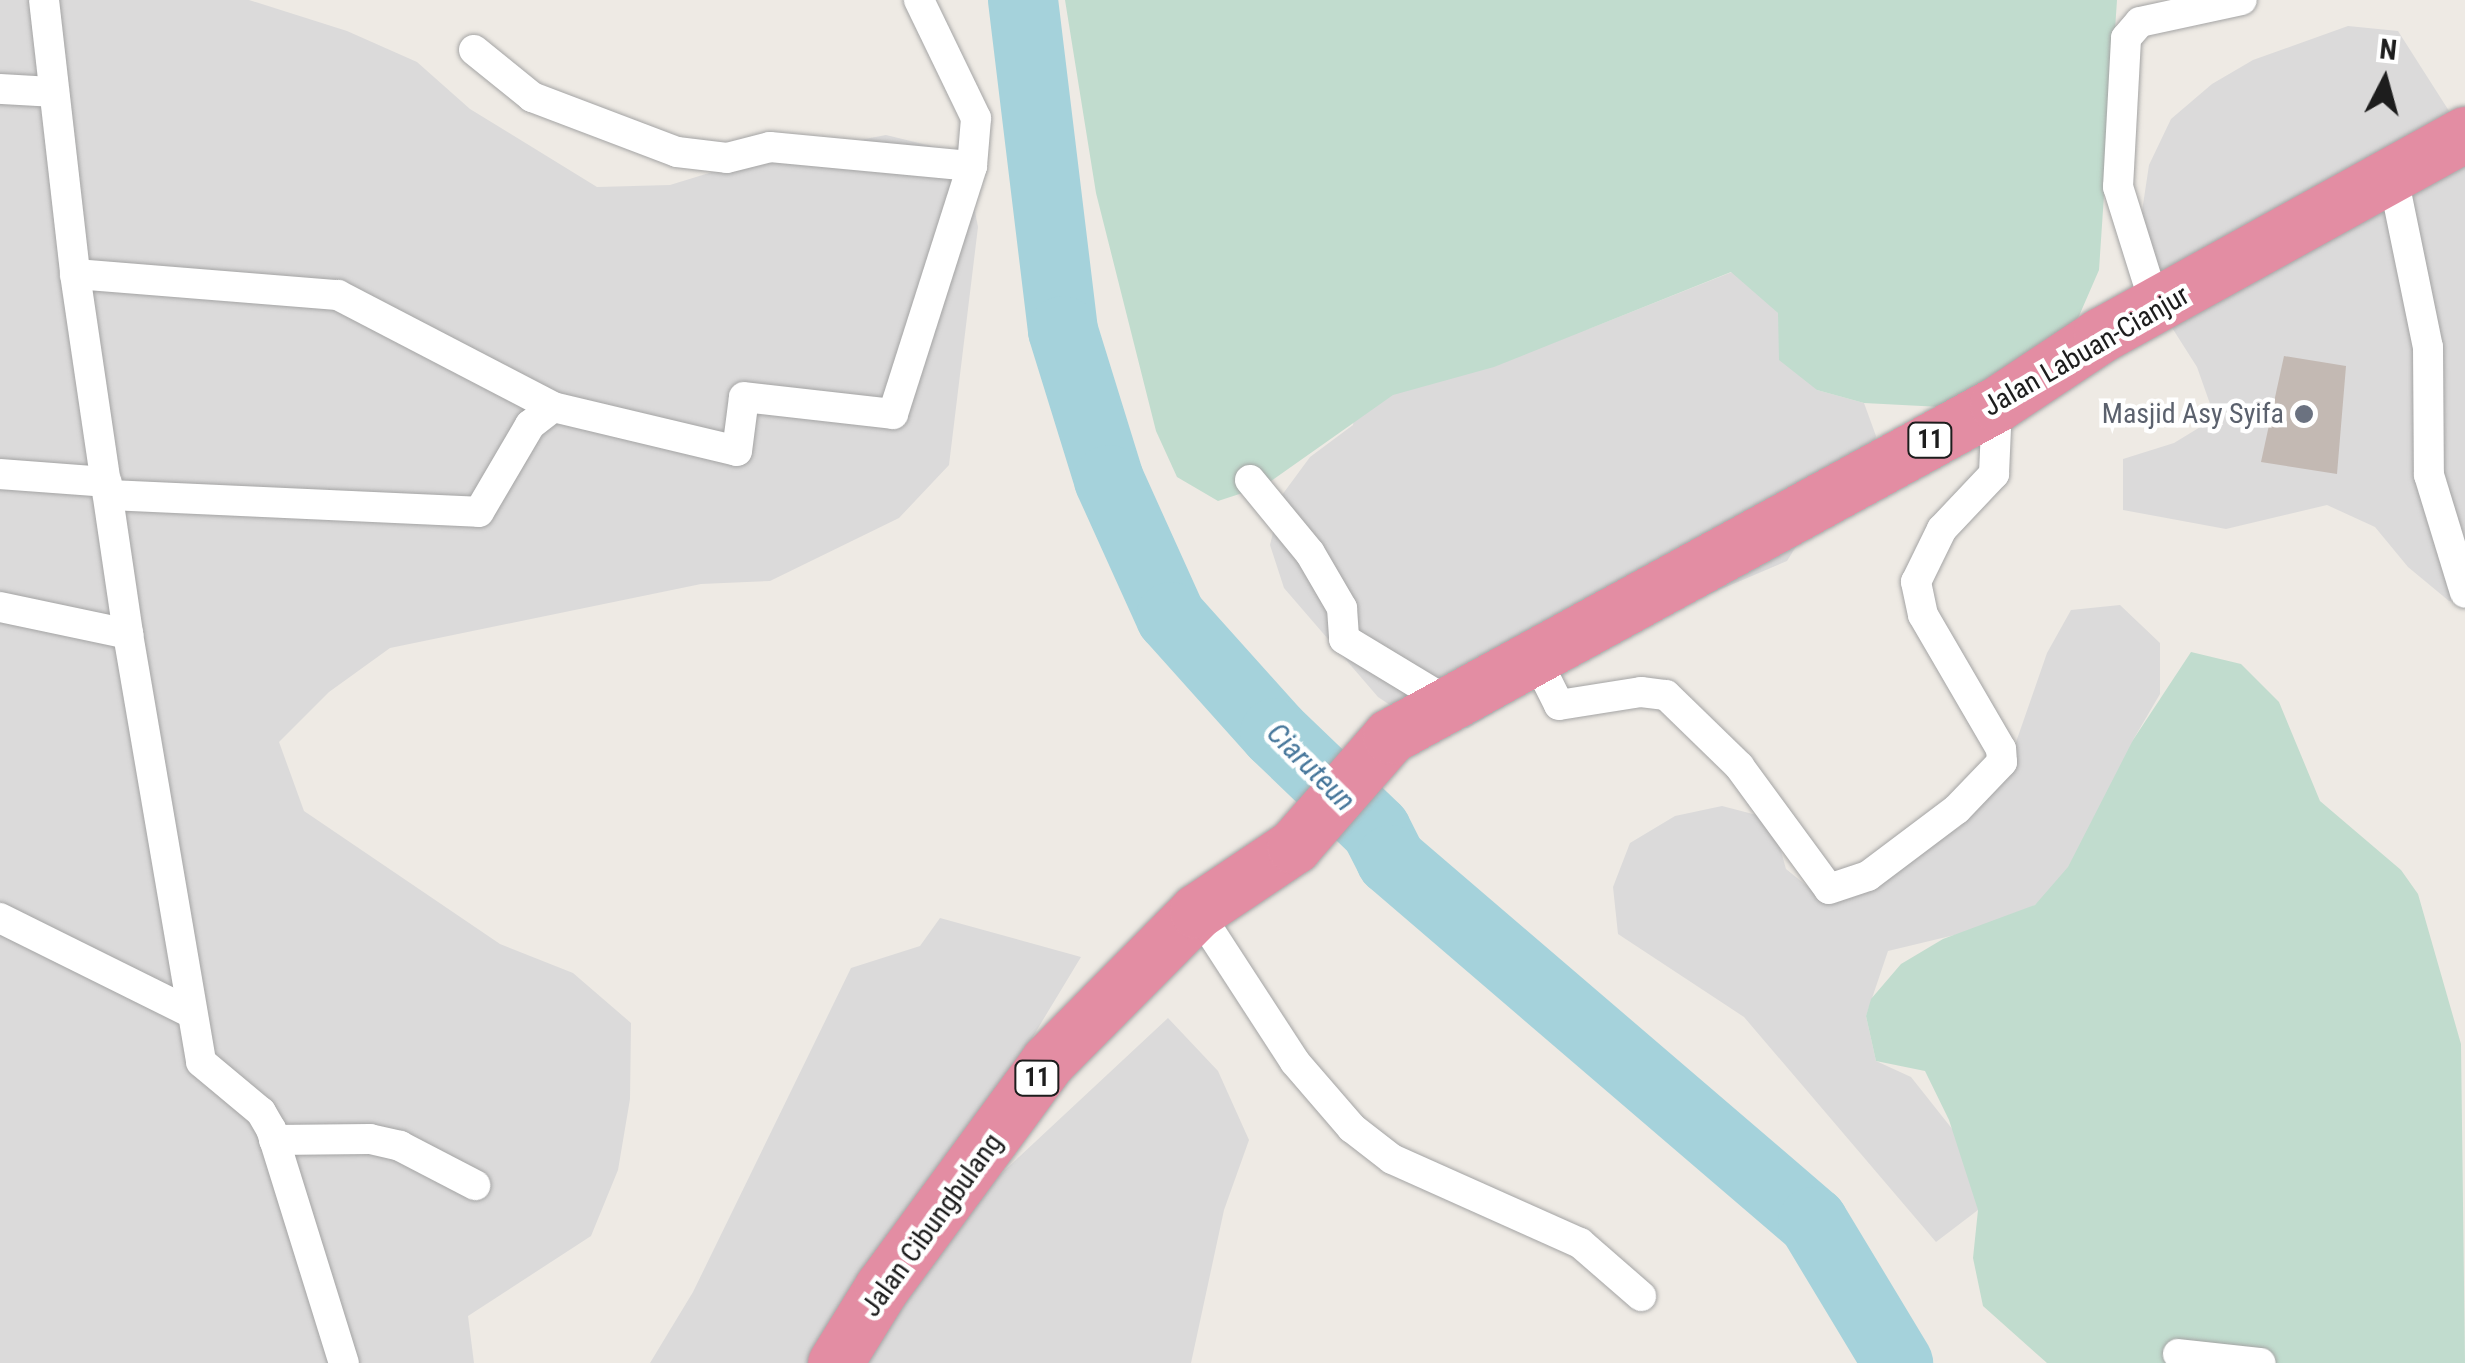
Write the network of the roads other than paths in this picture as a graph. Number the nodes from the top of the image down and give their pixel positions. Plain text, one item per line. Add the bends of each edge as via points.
1 (44, 0) edge
2 (918, 0) edge
3 (2242, 0) edge
4 (474, 50) dead end
5 (0, 89) edge
6 (54, 92) junction
7 (2465, 134) edge
8 (972, 166) junction
9 (2392, 177) junction
10 (75, 274) junction
11 (2156, 308) junction
12 (1997, 404) junction
13 (554, 407) junction
14 (0, 474) edge
15 (1250, 480) dead end
16 (108, 488) junction
17 (2460, 561) edge
18 (2465, 593) edge
19 (0, 607) edge
20 (128, 634) junction
21 (1533, 653) junction
22 (1448, 702) junction
23 (1294, 846) joint
24 (1197, 911) junction
25 (0, 918) edge
26 (190, 1014) junction
27 (274, 1140) junction
28 (475, 1185) dead end
29 (1641, 1296) dead end
30 (2178, 1354) dead end
31 (344, 1363) edge
32 (835, 1363) edge
33 (2261, 1363) edge

1 - 6 street
2 - 8 street via 976,118
3 - 11 street via 2140,22 2126,38 2118,188
4 - 8 street via 532,97 677,152 727,158 770,147
5 - 6 street
6 - 10 street
7 - 9 highway, Jalan Labuan-Cianjur / 11
8 - 13 street via 893,414 744,396 738,452
9 - 11 highway, Jalan Labuan-Cianjur / 11
9 - 17 street via 2428,346 2429,475
10 - 13 street via 338,295
10 - 16 street
11 - 12 highway, Jalan Labuan-Cianjur / 11 via 2101,335
12 - 21 highway, Jalan Labuan-Cianjur / 11
12 - 21 street via 1994,474 1942,530 1916,582 1923,615 2002,762 1957,809 1868,876 1829,889 1739,766 1666,695 1559,705
13 - 16 street via 530,425 478,512
14 - 16 street
15 - 22 street via 1310,553 1342,608 1344,638
16 - 20 street
17 - 18 street
19 - 20 street
20 - 26 street
21 - 22 highway, Jalan Labuan-Cianjur / 11
22 - 23 highway, Jalan Labuan-Cianjur / 11 via 1390,736
23 - 24 highway, Jalan Cibungbulang / 11
24 - 29 street via 1295,1062 1352,1128 1392,1159 1580,1243
24 - 32 highway, Jalan Cibungbulang / 11 via 1048,1061 882,1287
25 - 26 street
26 - 27 street via 202,1062 262,1112
27 - 28 street via 370,1139 400,1146
27 - 31 street
30 - 33 street

